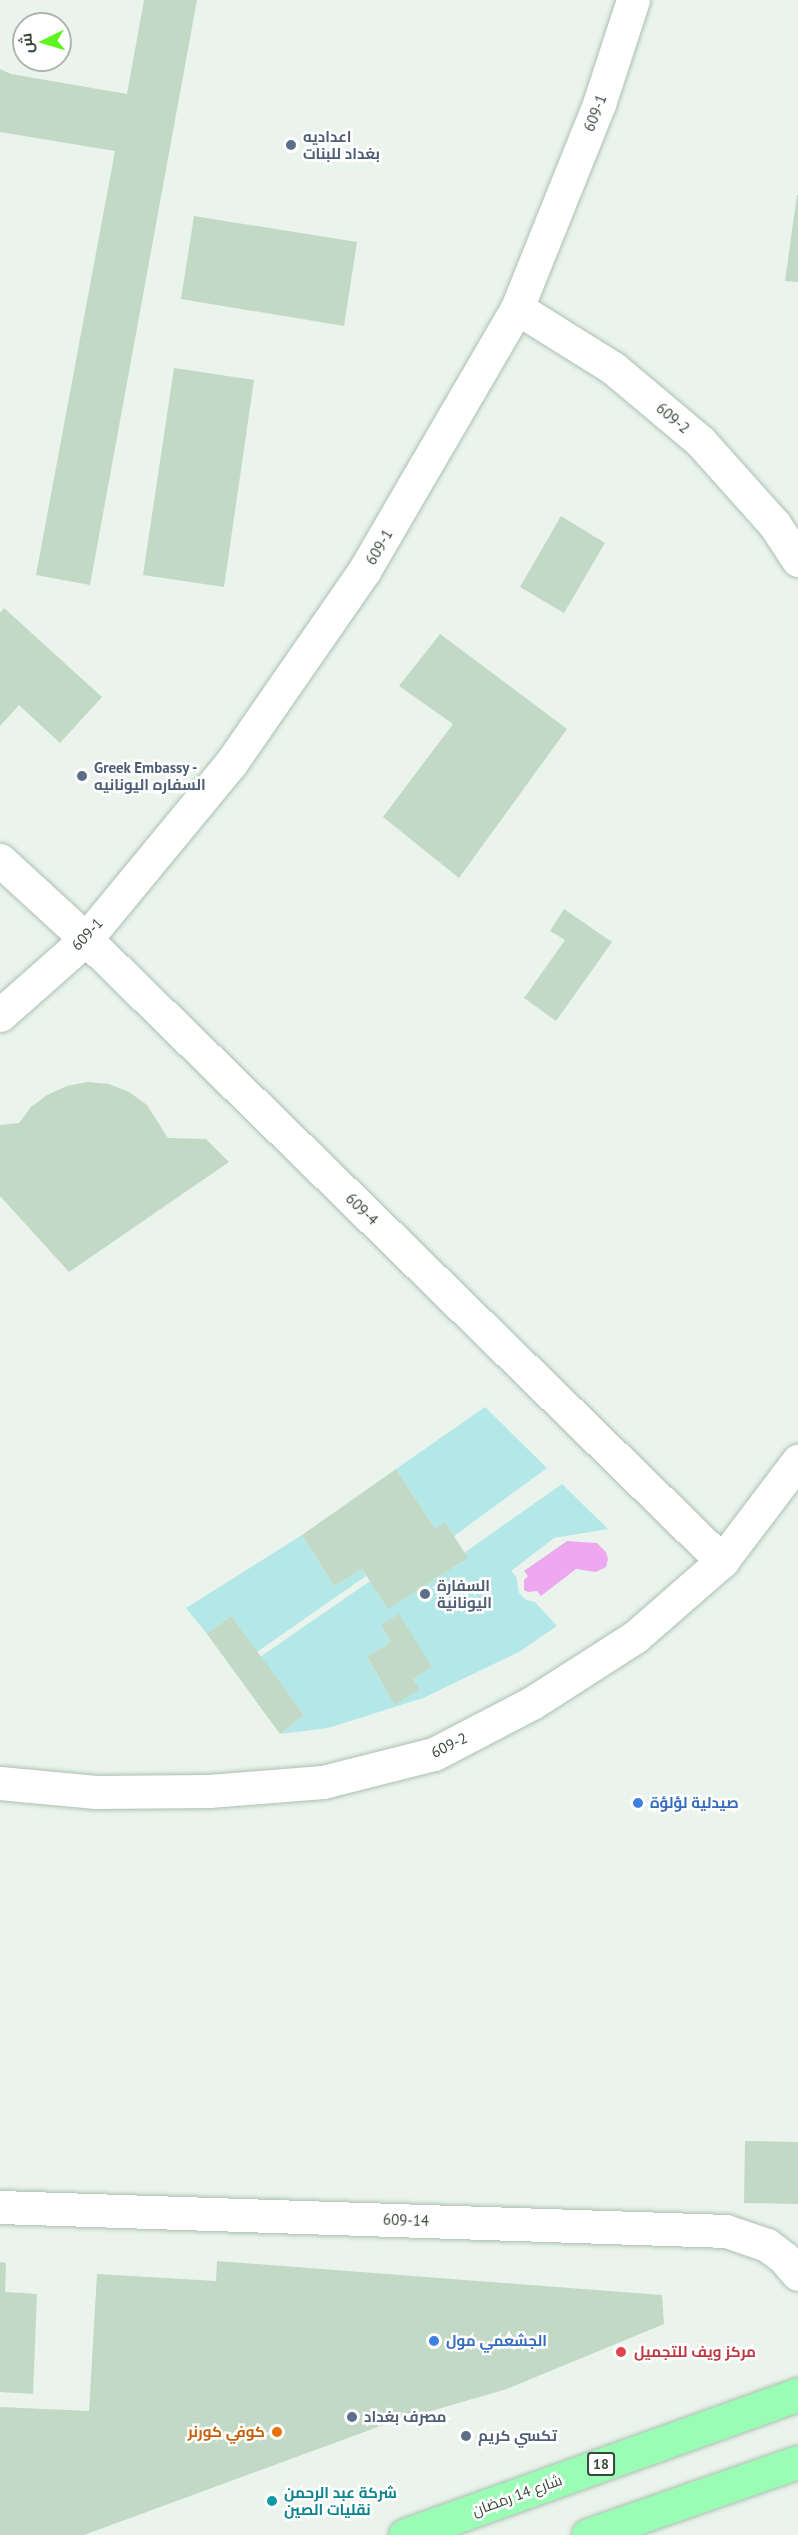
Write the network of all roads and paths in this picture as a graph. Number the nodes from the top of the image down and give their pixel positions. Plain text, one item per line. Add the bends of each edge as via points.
1 (633, 0) edge
2 (517, 308) junction
3 (798, 560) edge
4 (0, 860) edge
5 (86, 939) junction
6 (0, 1015) edge
7 (798, 1461) edge
8 (722, 1561) junction
9 (0, 1783) edge
10 (0, 2207) edge
11 (798, 2274) edge
12 (798, 2394) edge
13 (798, 2462) edge
14 (405, 2535) edge
15 (588, 2535) edge

1 - 2 street, 609-1 via 599,104
2 - 3 street, 609-2 via 613,368 700,441 775,525
2 - 5 street, 609-1 via 364,572 231,763
4 - 5 street, 609-4
5 - 6 street, 609-1
5 - 8 street, 609-4
7 - 8 street, 609-2
8 - 9 street, 609-2 via 635,1637 532,1703 434,1754 323,1782 209,1791 96,1792
10 - 11 street, 609-14 via 726,2231 767,2245
12 - 14 main road, شارع 14 رمضان / 18
13 - 15 main road

